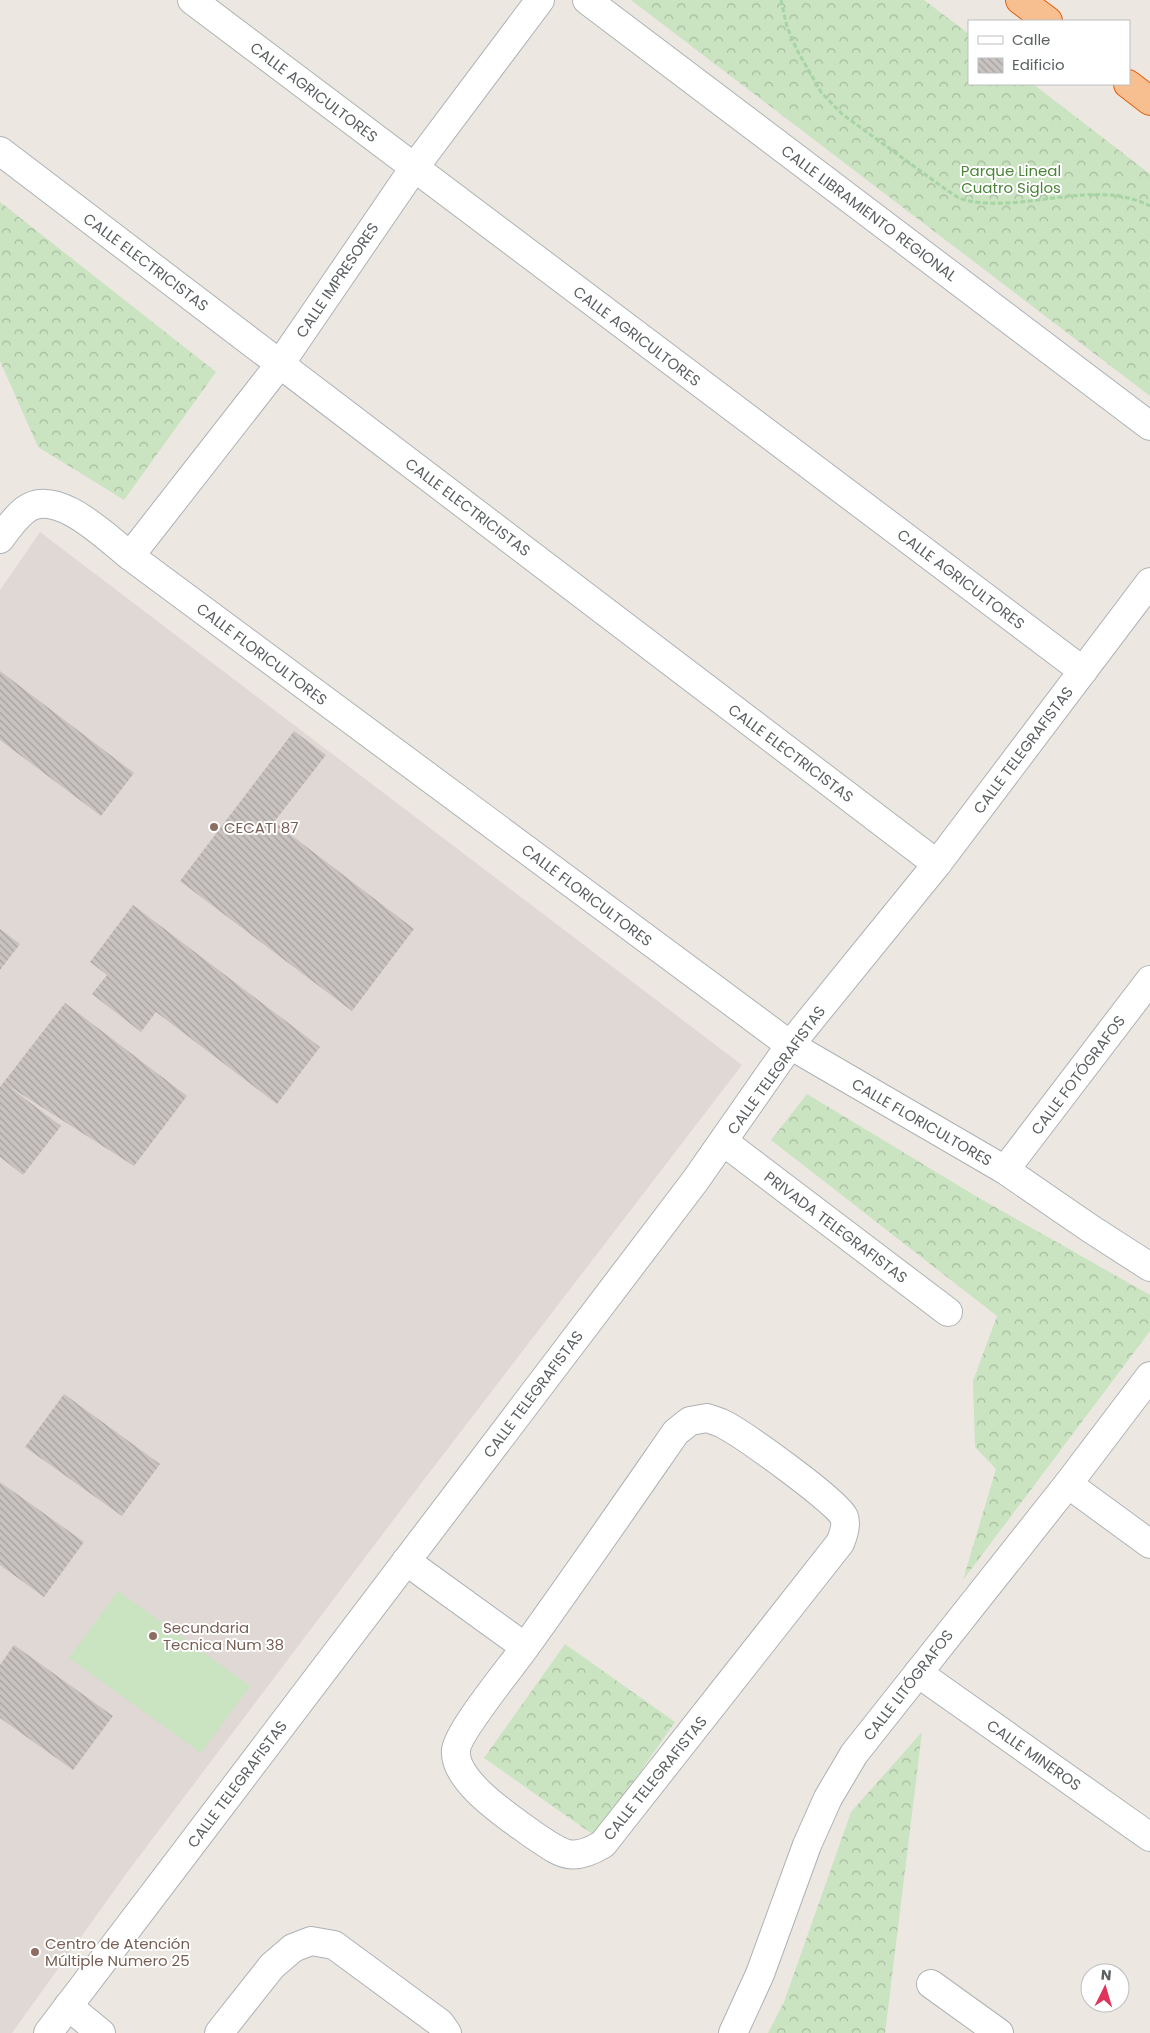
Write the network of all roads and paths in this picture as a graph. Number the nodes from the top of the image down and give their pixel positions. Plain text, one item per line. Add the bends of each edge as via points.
1 (192, 0) edge
2 (540, 0) edge
3 (587, 0) edge
4 (781, 0) edge
5 (1020, 0) edge
6 (1047, 20) edge
7 (1129, 85) edge
8 (1150, 101) edge
9 (0, 151) edge
10 (414, 168) junction
11 (1150, 206) edge
12 (280, 364) junction
13 (1150, 426) edge
14 (0, 539) edge
15 (130, 556) junction
16 (1150, 582) edge
17 (1083, 671) junction
18 (937, 864) junction
19 (1150, 980) edge
20 (790, 1045) junction
21 (724, 1142) junction
22 (1005, 1170) junction
23 (1150, 1267) edge
24 (948, 1312) dead end
25 (1150, 1376) edge
26 (1068, 1484) junction
27 (1150, 1544) edge
28 (406, 1561) junction
29 (525, 1647) junction
30 (918, 1673) junction
31 (1150, 1837) edge
32 (931, 1984) dead end
33 (68, 2006) junction
34 (48, 2033) edge
35 (101, 2033) edge
36 (219, 2033) edge
37 (448, 2033) edge
38 (733, 2033) edge
39 (999, 2033) edge

1 - 10 street, CALLE AGRICULTORES
2 - 10 street, CALLE IMPRESORES
3 - 13 street, CALLE LIBRAMIENTO REGIONAL
4 - 11 path via 787,27 797,50 821,92 842,114 963,200 992,203 1110,194 1137,199
5 - 6 highway
7 - 8 highway
9 - 12 street, CALLE ELECTRICISTAS
10 - 12 street, CALLE IMPRESORES
10 - 17 street, CALLE AGRICULTORES
12 - 15 street, CALLE IMPRESORES
12 - 18 street, CALLE ELECTRICISTAS
14 - 15 street, CALLE FLORICULTORES via 26,509 40,504 76,513
15 - 20 street, CALLE FLORICULTORES
16 - 17 street, CALLE TELEGRAFISTAS
17 - 18 street, CALLE TELEGRAFISTAS
18 - 20 street, CALLE TELEGRAFISTAS
19 - 22 street, CALLE FOTÓGRAFOS
20 - 21 street, CALLE TELEGRAFISTAS
20 - 22 street, CALLE FLORICULTORES
21 - 24 street, PRIVADA TELEGRAFISTAS
21 - 28 street, CALLE TELEGRAFISTAS
22 - 23 street, CALLE FLORICULTORES
25 - 26 street, CALLE LITÓGRAFOS
26 - 27 street
26 - 30 street, CALLE LITÓGRAFOS
28 - 29 street
28 - 33 street, CALLE TELEGRAFISTAS
29 - 29 street, CALLE TELEGRAFISTAS via 463,1733 456,1749 458,1766 469,1783 514,1821 558,1851 576,1856 603,1844 834,1552 845,1530 844,1518 837,1507 724,1424 707,1418 690,1420 676,1432
30 - 31 street, CALLE MINEROS
30 - 38 street, CALLE LITÓGRAFOS via 854,1754 828,1798 760,1974
32 - 39 street
33 - 34 street, CALLE TELEGRAFISTAS
33 - 35 street
36 - 37 street via 272,1966 293,1948 311,1941 334,1945 440,2023

